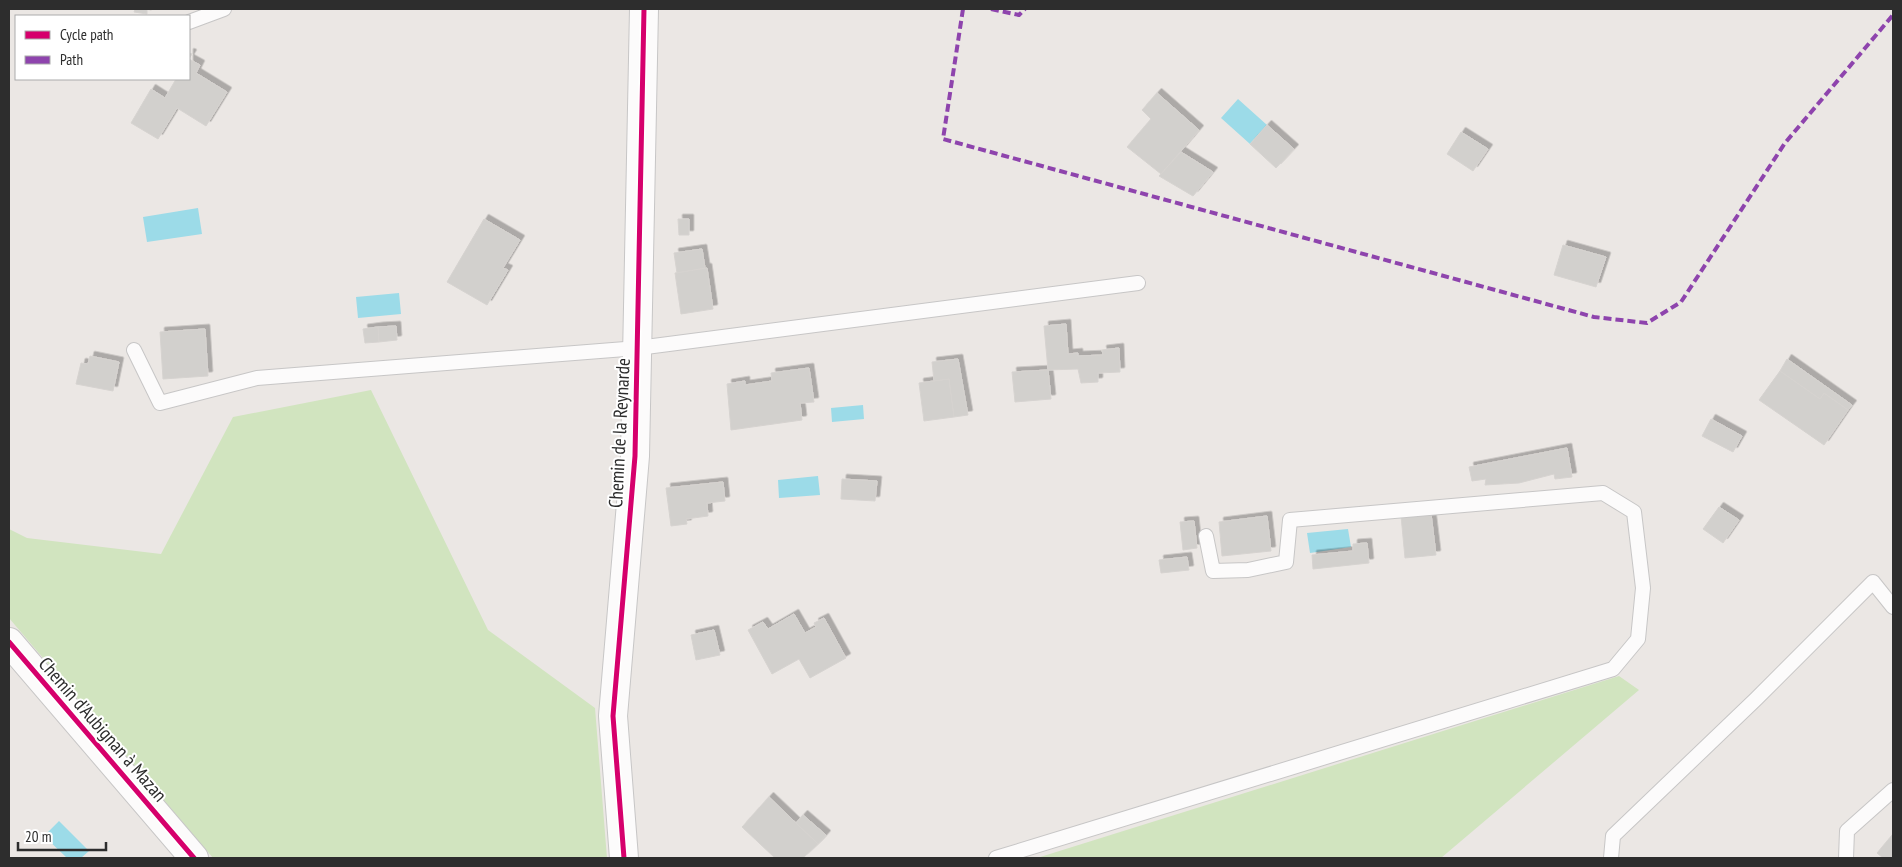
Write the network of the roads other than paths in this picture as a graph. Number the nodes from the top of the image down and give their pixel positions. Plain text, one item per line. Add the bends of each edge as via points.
1 (224, 9) edge
2 (644, 9) edge
3 (190, 22) edge
4 (1138, 283) dead end
5 (638, 348) junction
6 (134, 350) dead end
7 (1206, 536) dead end
8 (1893, 607) edge
9 (9, 642) edge
10 (1893, 790) edge
11 (194, 858) edge
12 (624, 858) edge
13 (996, 858) edge
14 (1611, 858) edge
15 (1846, 858) edge

1 - 3 lane
2 - 5 street, Chemin de la Reynarde
4 - 5 lane
5 - 6 lane via 257,378 160,403
5 - 12 street, Chemin de la Reynarde via 635,456 613,716
7 - 13 lane via 1213,571 1248,570 1286,562 1290,520 1603,493 1634,512 1643,588 1638,639 1613,669
8 - 14 lane via 1873,582 1613,836
9 - 11 street, Chemin d'Aubignan à Mazan
10 - 15 lane via 1847,831

